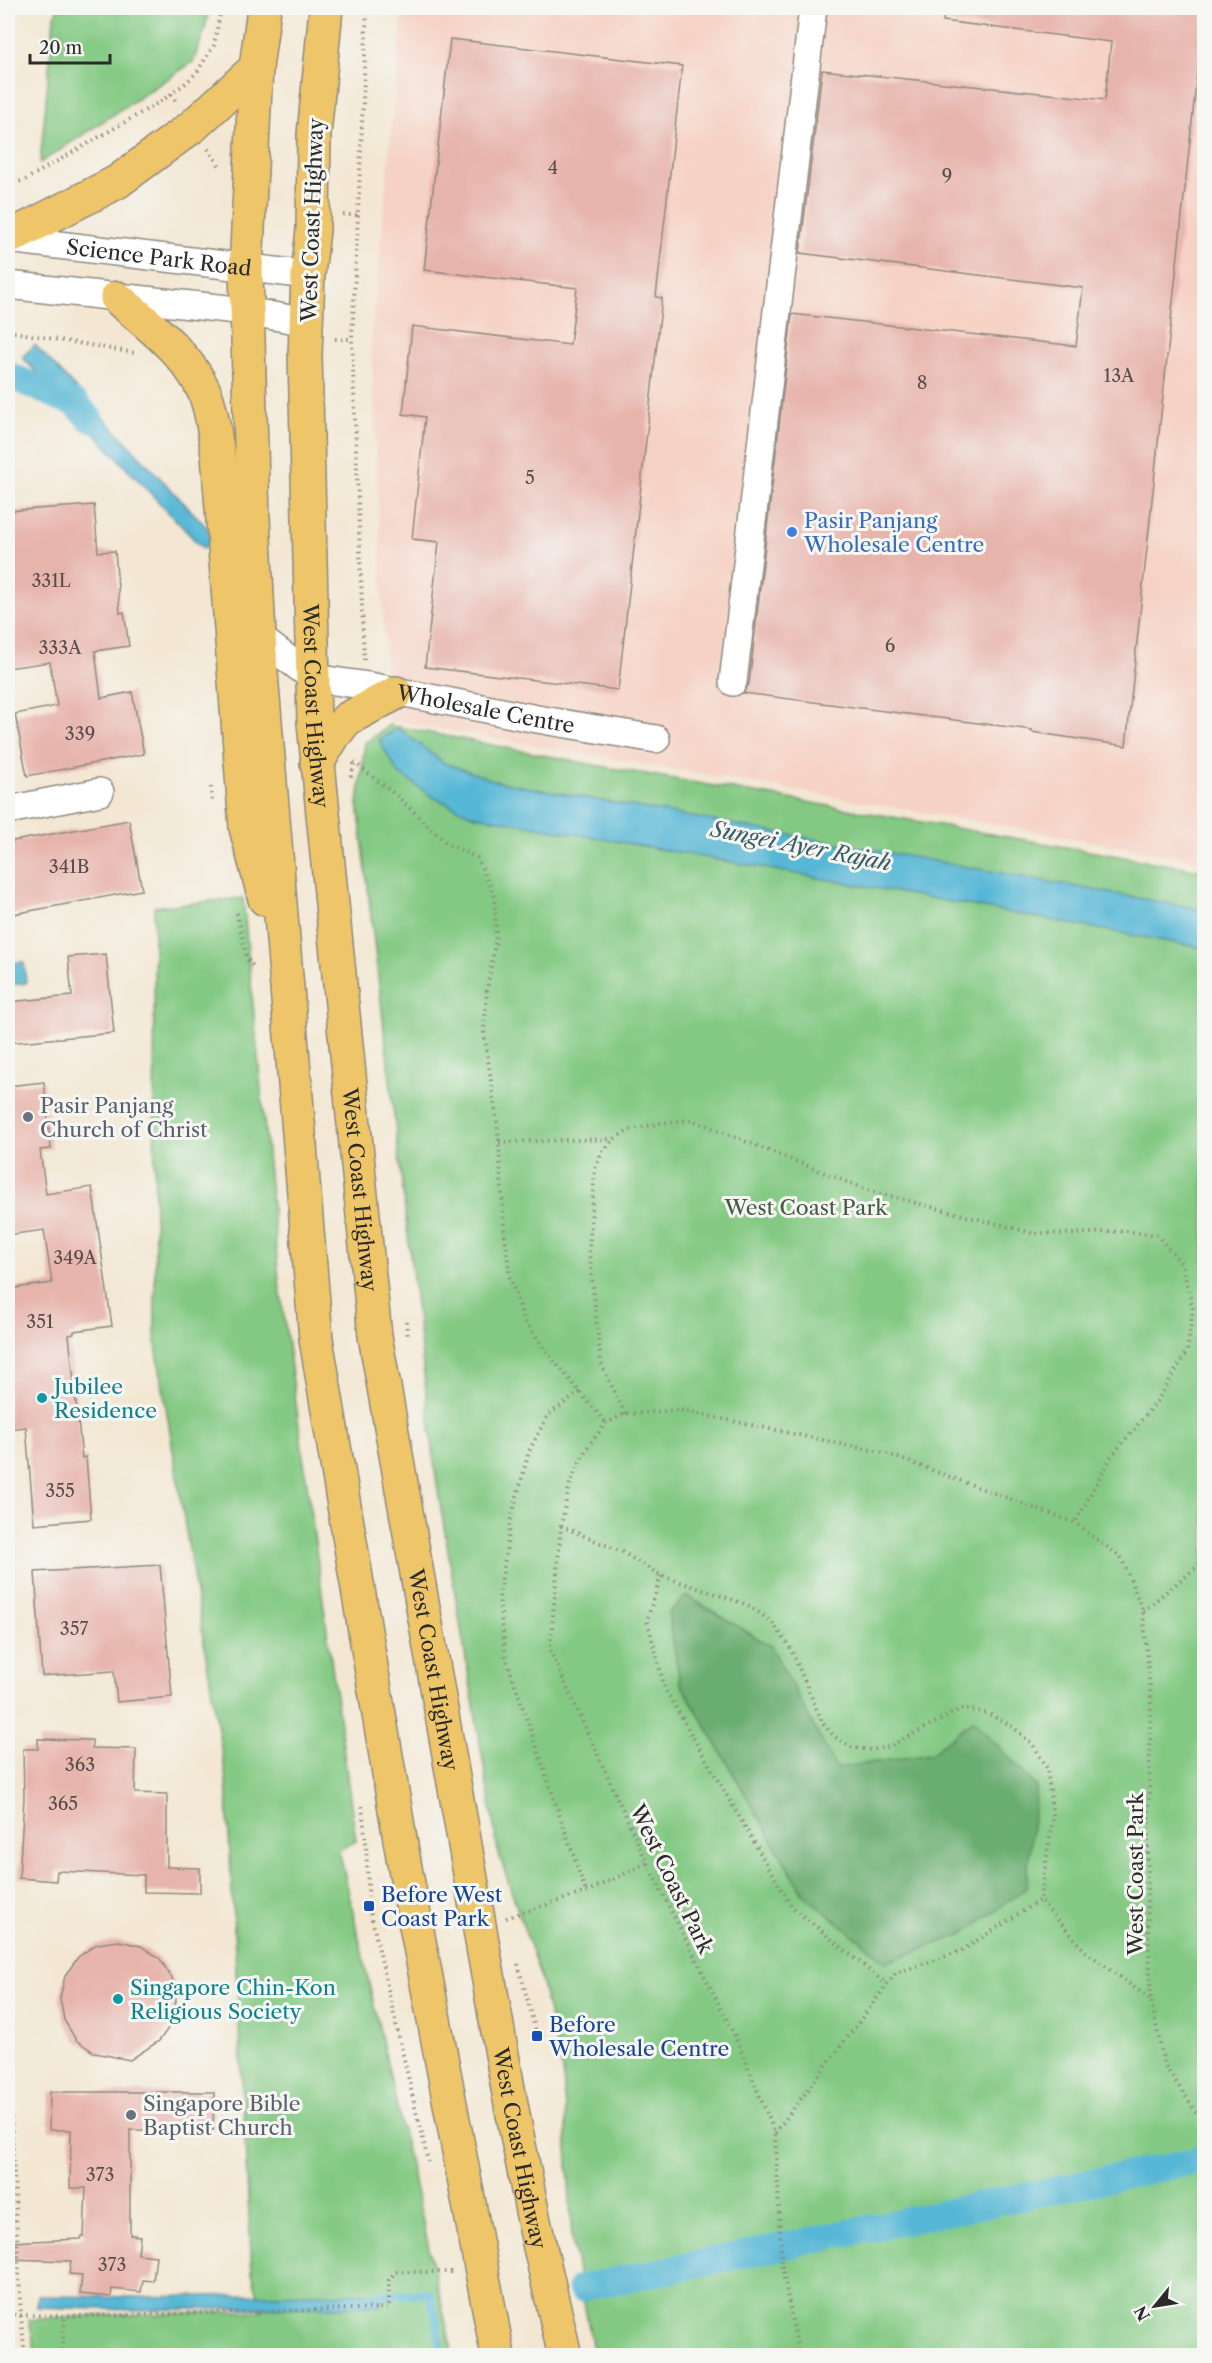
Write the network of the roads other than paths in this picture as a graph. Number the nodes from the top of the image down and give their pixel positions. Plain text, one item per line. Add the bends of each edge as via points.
1 (264, 8) edge
2 (326, 8) edge
3 (813, 8) edge
4 (256, 68) junction
5 (8, 238) edge
6 (246, 269) junction
7 (308, 275) junction
8 (8, 285) edge
9 (117, 298) junction
10 (246, 311) junction
11 (307, 322) junction
12 (260, 638) junction
13 (313, 678) junction
14 (733, 682) dead end
15 (376, 696) junction
16 (656, 739) dead end
17 (317, 763) junction
18 (100, 792) dead end
19 (8, 810) edge
20 (270, 965) junction
21 (498, 2355) edge
22 (566, 2355) edge

1 - 4 highway
2 - 7 highway, West Coast Highway via 314,135
3 - 14 street
4 - 5 highway via 193,126 117,182
4 - 6 highway
5 - 6 street, Science Park Road
6 - 7 street, Science Park Road
6 - 10 highway
7 - 11 highway, West Coast Highway
8 - 9 street, Science Park Road
9 - 10 street, Science Park Road
9 - 20 highway via 163,337 190,369 206,398 218,455 246,828
10 - 11 street, Science Park Road
10 - 12 highway
11 - 13 highway, West Coast Highway
12 - 13 street
12 - 20 highway
13 - 15 street, Wholesale Centre
13 - 17 highway, West Coast Highway
15 - 16 street, Wholesale Centre
15 - 17 highway via 347,719
17 - 22 highway, West Coast Highway via 375,1336 508,2094
18 - 19 street
20 - 21 highway via 316,1339 401,1846

